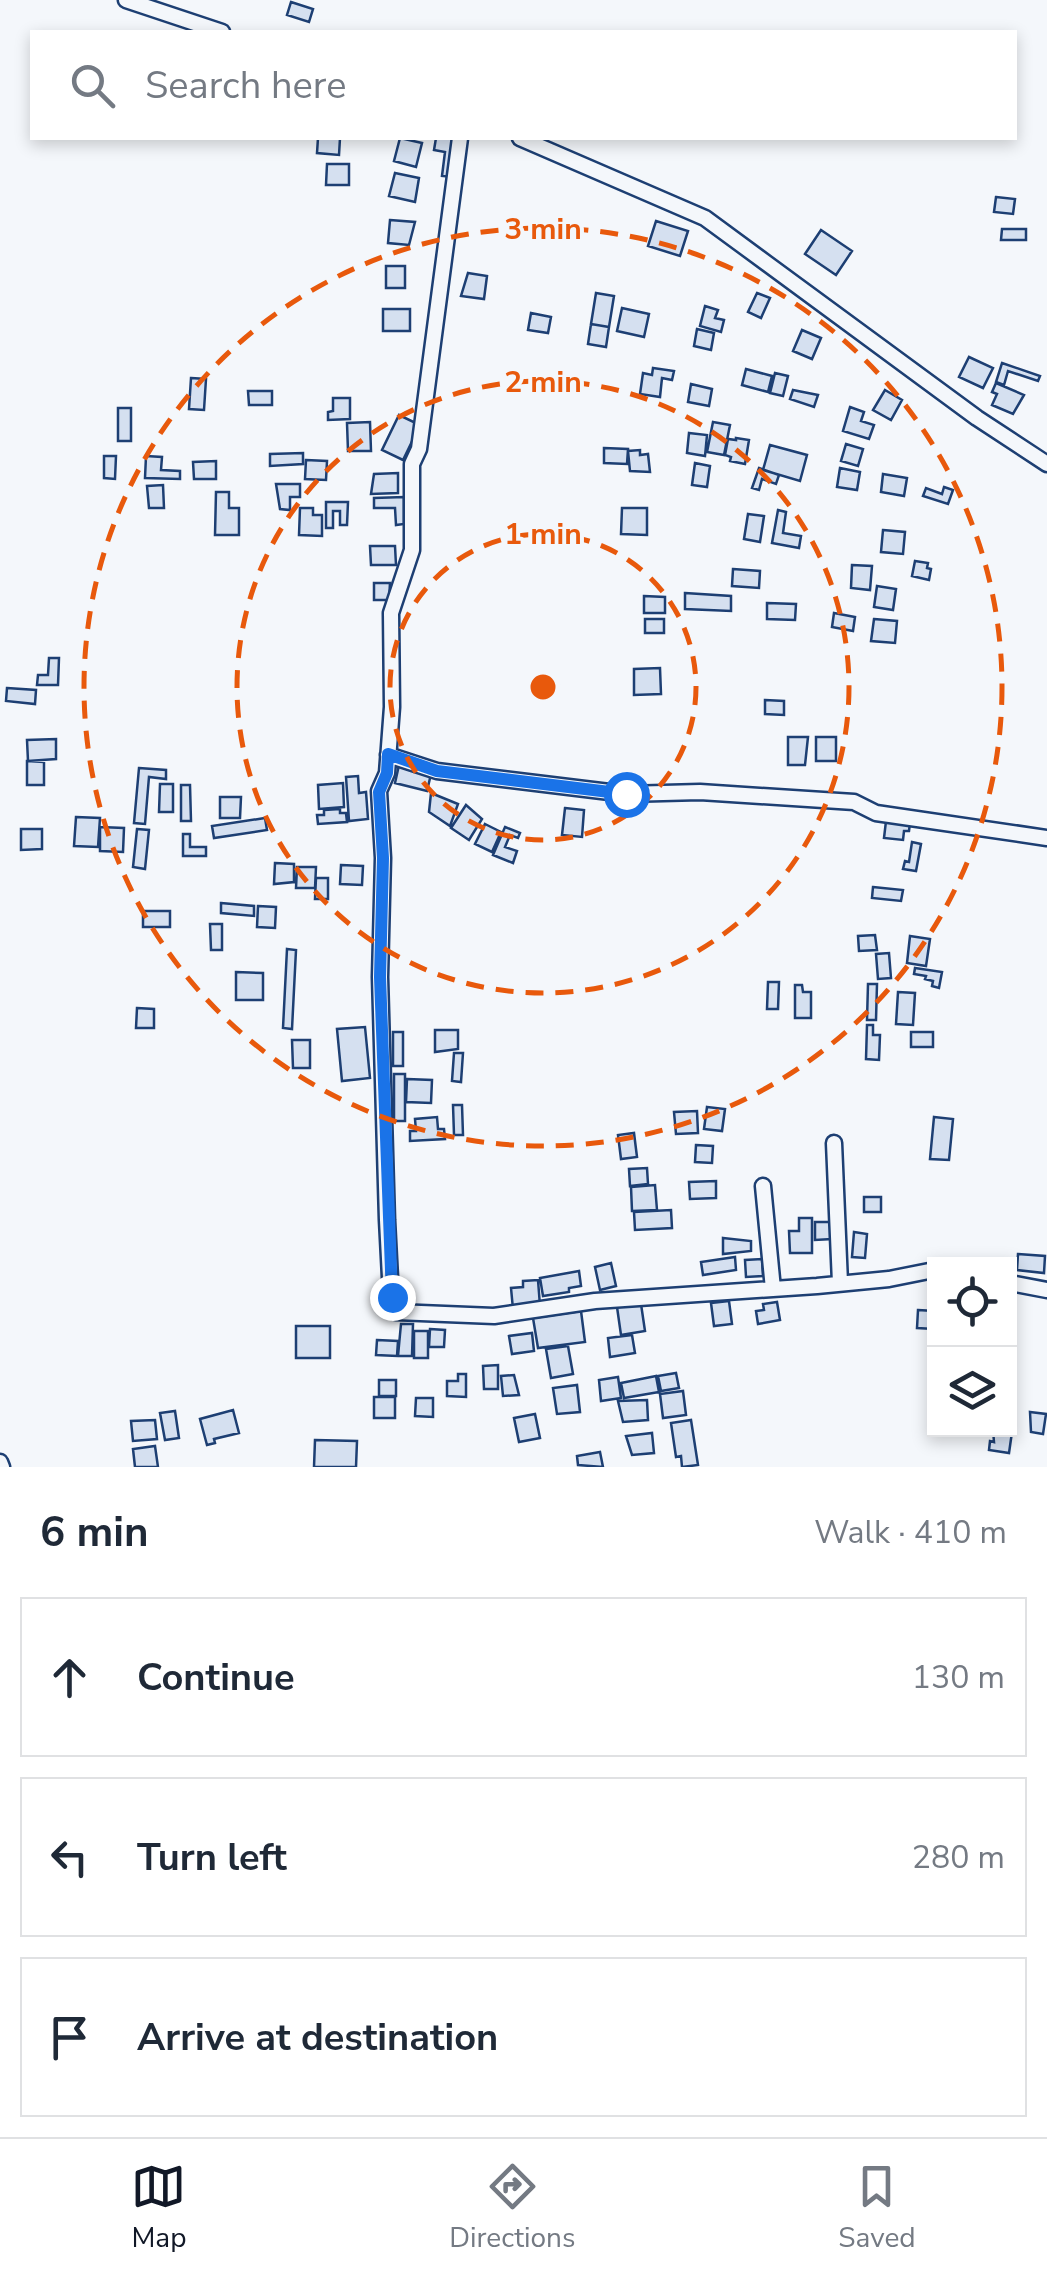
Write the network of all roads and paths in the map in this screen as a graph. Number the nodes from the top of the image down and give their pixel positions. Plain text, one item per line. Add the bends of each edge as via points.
1 (126, 0) edge
2 (216, 30) edge
3 (460, 140) edge
4 (525, 140) edge
5 (1047, 464) edge
6 (388, 754) junction
7 (1047, 838) edge
8 (834, 1143) dead end
9 (763, 1186) dead end
10 (927, 1271) edge
11 (840, 1283) junction
12 (1017, 1284) edge
13 (773, 1289) junction
14 (1047, 1290) edge

1 - 2 street
3 - 6 street via 412,464 412,550 391,612
4 - 5 street via 705,218
6 - 7 street via 437,771 626,794 854,802 876,813
6 - 13 street via 379,792 380,977 386,1220 396,1312 494,1316 595,1301
8 - 11 street
9 - 13 street
10 - 11 street
11 - 13 street
12 - 14 street

